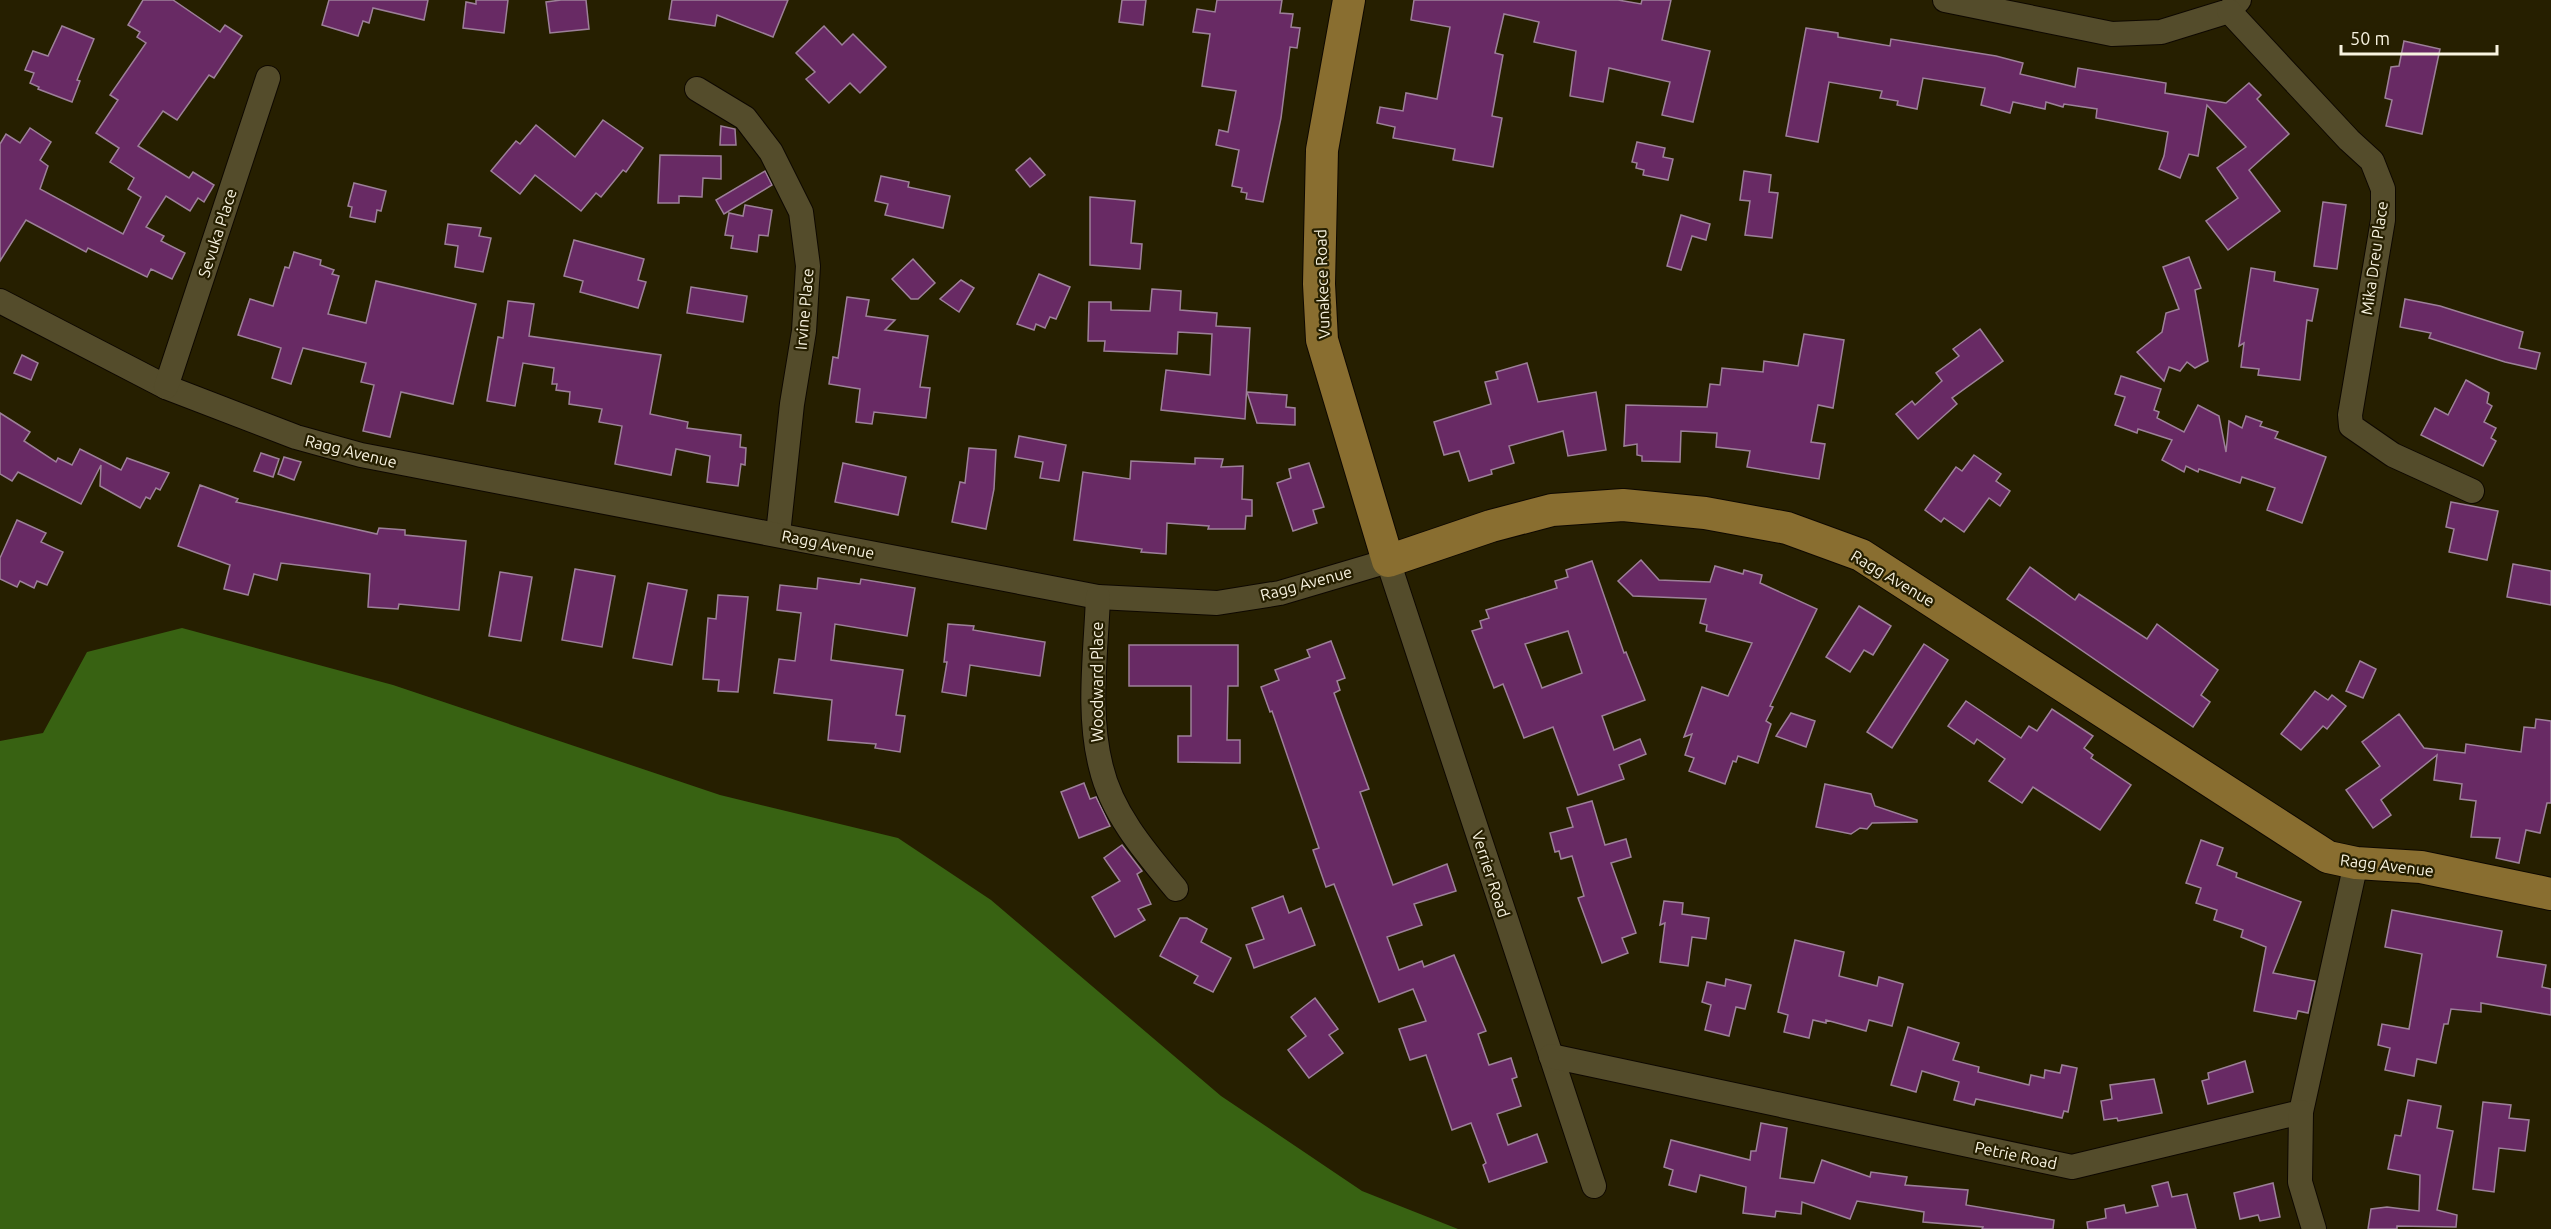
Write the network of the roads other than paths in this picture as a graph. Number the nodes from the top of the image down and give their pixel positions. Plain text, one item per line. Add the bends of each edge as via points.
1 (1349, 0) edge
2 (1945, 0) edge
3 (2234, 5) edge
4 (268, 78) dead end
5 (697, 89) dead end
6 (0, 301) edge
7 (166, 387) junction
8 (2472, 491) dead end
9 (778, 534) junction
10 (1388, 561) junction
11 (1098, 597) junction
12 (2356, 863) junction
13 (1176, 889) dead end
14 (2551, 894) edge
15 (1551, 1056) junction
16 (2301, 1112) junction
17 (1594, 1186) dead end
18 (2314, 1229) edge

1 - 10 main road, Vunakece Road via 1322,150 1322,340
2 - 3 street via 2112,34 2161,32
3 - 8 street, Mika Dreu Place via 2349,140 2372,161 2383,189 2383,220 2351,426 2393,455
4 - 7 street, Sevuka Place
5 - 9 street, Irvine Place via 745,118 771,152 801,212 808,266 805,320
6 - 7 street, Ragg Avenue
7 - 9 street, Ragg Avenue via 296,437 361,455
9 - 11 street, Ragg Avenue
10 - 11 street, Ragg Avenue via 1280,593 1217,603
10 - 12 main road, Ragg Avenue via 1552,510 1623,505 1705,513 1787,528 1861,555 2328,857
10 - 15 street, Verrier Road
11 - 13 street, Woodward Place via 1094,730 1101,769 1120,813
12 - 14 main road, Ragg Avenue via 2421,867
12 - 16 street
15 - 16 street, Petrie Road via 2073,1167
15 - 17 street, Verrier Road
16 - 18 street via 2300,1182

